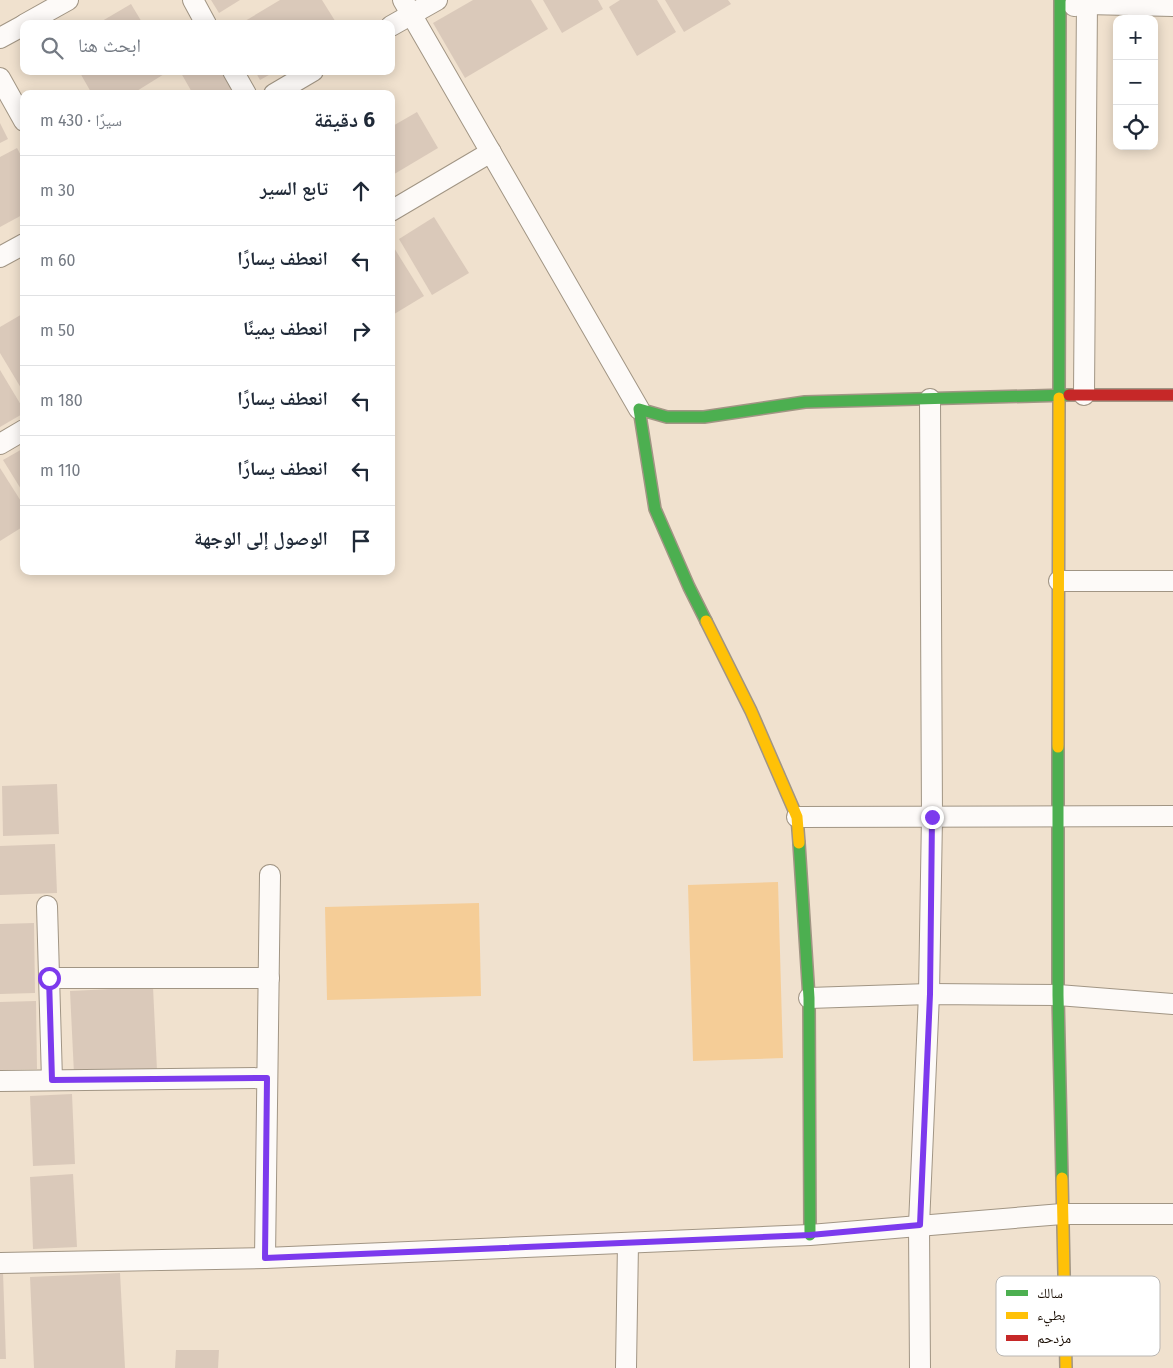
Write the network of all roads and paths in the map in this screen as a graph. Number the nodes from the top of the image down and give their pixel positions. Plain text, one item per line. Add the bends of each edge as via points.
1 (68, 0) edge
2 (192, 0) edge
3 (437, 0) edge
4 (1087, 2) edge
5 (1060, 4) edge
6 (1173, 6) edge
7 (407, 7) edge
8 (32, 20) edge
9 (204, 20) edge
10 (395, 21) edge
11 (20, 27) edge
12 (0, 38) edge
13 (235, 75) edge
14 (306, 75) edge
15 (0, 78) edge
16 (244, 90) edge
17 (281, 90) edge
18 (20, 114) edge
19 (491, 152) junction
20 (395, 209) edge
21 (20, 246) edge
22 (0, 256) edge
23 (1084, 395) junction
24 (1173, 395) edge
25 (1059, 396) junction
26 (930, 399) junction
27 (639, 409) junction
28 (20, 432) edge
29 (0, 444) edge
30 (1059, 581) junction
31 (1173, 581) edge
32 (797, 816) junction
33 (1058, 816) junction
34 (1173, 816) edge
35 (932, 817) junction
36 (270, 874) dead end
37 (46, 906) dead end
38 (49, 978) junction
39 (269, 978) junction
40 (930, 994) junction
41 (1058, 994) junction
42 (809, 998) junction
43 (1173, 1004) edge
44 (267, 1078) junction
45 (52, 1080) junction
46 (0, 1081) edge
47 (1062, 1214) junction
48 (1173, 1214) edge
49 (920, 1225) junction
50 (810, 1235) junction
51 (628, 1243) junction
52 (265, 1258) junction
53 (0, 1263) edge
54 (1064, 1276) edge
55 (626, 1368) edge
56 (920, 1368) edge

1 - 8 street
2 - 9 street
3 - 7 street
4 - 5 street
4 - 6 street
4 - 23 street
5 - 25 street
7 - 10 street
7 - 19 street
11 - 12 street
13 - 16 street
14 - 17 street
15 - 18 street
19 - 20 street
19 - 27 street
21 - 22 street
23 - 24 street
23 - 25 street
25 - 26 street
25 - 30 street
26 - 27 street via 805,402 704,417 667,417
26 - 35 street
27 - 32 street via 656,509 689,587 751,711
28 - 29 street
30 - 31 street
30 - 33 street
32 - 35 street
32 - 42 street
33 - 34 street
33 - 35 street
33 - 41 street
35 - 40 street
36 - 39 street
37 - 38 street
38 - 39 street
38 - 45 street
39 - 44 street
40 - 41 street
40 - 42 street
40 - 49 street
41 - 43 street
41 - 47 street
42 - 50 street
44 - 45 street
44 - 52 street
45 - 46 street
47 - 48 street
47 - 49 street
47 - 54 street
49 - 50 street
49 - 56 street
50 - 51 street
51 - 52 street
51 - 55 street
52 - 53 street

